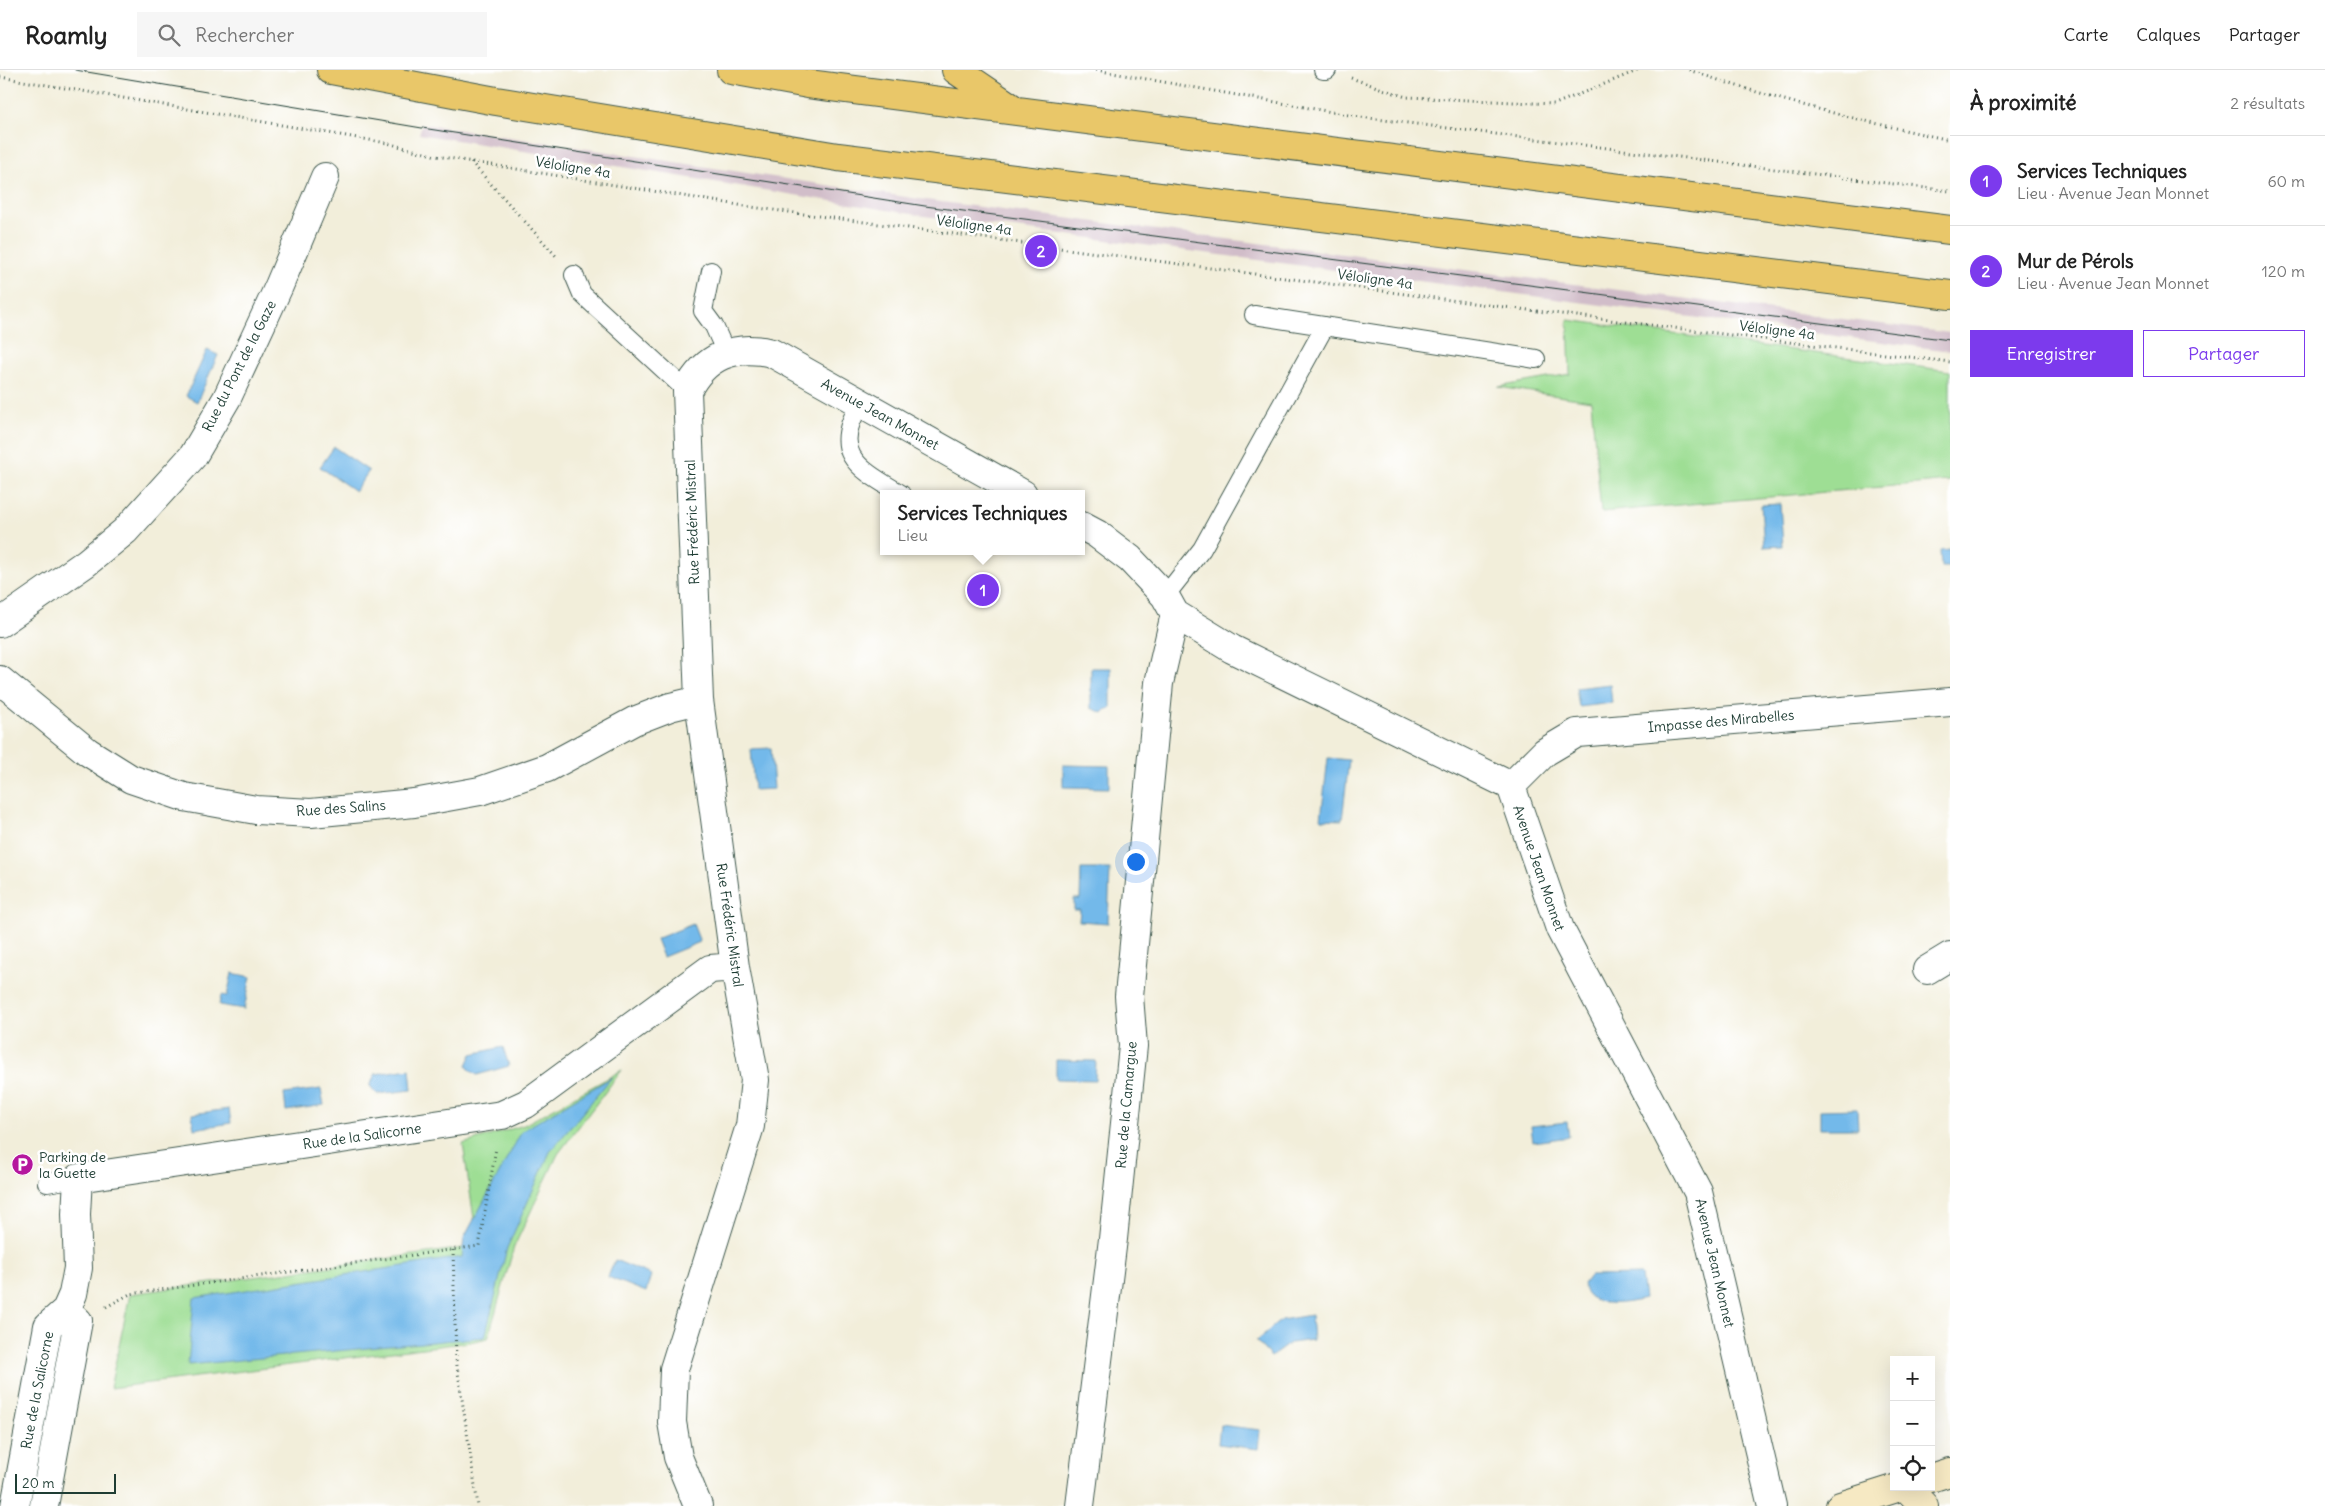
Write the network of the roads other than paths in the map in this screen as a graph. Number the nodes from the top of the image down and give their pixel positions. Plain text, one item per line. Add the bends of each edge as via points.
1 (331, 70) edge
2 (731, 70) edge
3 (956, 70) edge
4 (1323, 70) edge
5 (1327, 70) edge
6 (1017, 111) junction
7 (326, 177) dead end
8 (1950, 230) edge
9 (711, 271) dead end
10 (574, 275) road end
11 (1950, 295) edge
12 (1254, 315) dead end
13 (1325, 326) junction
14 (730, 352) junction
15 (1536, 359) dead end
16 (687, 391) junction
17 (861, 403) junction
18 (895, 490) edge
19 (1005, 490) edge
20 (1085, 528) edge
21 (1170, 605) junction
22 (0, 623) edge
23 (0, 680) edge
24 (699, 700) junction
25 (1950, 702) edge
26 (1511, 786) junction
27 (1950, 956) edge
28 (735, 966) junction
29 (1927, 970) dead end
30 (78, 1178) junction
31 (46, 1183) dead end
32 (72, 1316) junction
33 (1950, 1472) edge
34 (1935, 1477) edge
35 (1890, 1490) edge
36 (1910, 1491) edge
37 (15, 1506) edge
38 (44, 1506) edge
39 (698, 1506) edge
40 (1080, 1506) edge
41 (1772, 1506) edge
42 (1840, 1506) edge
43 (1924, 1506) edge

1 - 11 highway via 496,101 838,157
2 - 6 highway via 808,84
3 - 6 highway
4 - 5 lane
6 - 8 highway
7 - 22 street, Rue du Pont de la Gaze via 227,398 193,456 125,531 86,563
9 - 14 lane via 703,311
10 - 16 lane via 582,294
12 - 13 lane
13 - 15 lane
13 - 21 lane
14 - 16 street via 704,368
14 - 17 street, Avenue Jean Monnet via 754,349 772,353
16 - 24 street, Rue Frédéric Mistral
17 - 18 lane via 852,416 846,438 853,460
17 - 19 street, Avenue Jean Monnet
20 - 21 street via 1130,560
21 - 26 street via 1232,649
21 - 40 street, Rue de la Camargue via 1129,996 1133,1046
23 - 24 street, Rue des Salins via 88,752 131,779 184,797 256,810 311,813 414,803 480,791 547,768 634,721
24 - 28 street, Rue Frédéric Mistral
25 - 26 street, Impasse des Mirabelles via 1577,733 1545,752
26 - 41 street, Avenue Jean Monnet via 1560,929 1698,1192
27 - 29 street
28 - 30 street, Rue de la Salicorne via 710,969 526,1104 502,1115
28 - 39 street, Rue Frédéric Mistral via 756,1080 750,1126 674,1369 672,1422 678,1457
30 - 31 lane
30 - 32 street, Rue de la Salicorne via 78,1268
32 - 37 street, Rue de la Salicorne via 48,1326
32 - 38 street, Rue de la Salicorne
33 - 34 main road
35 - 42 main road
36 - 43 main road

